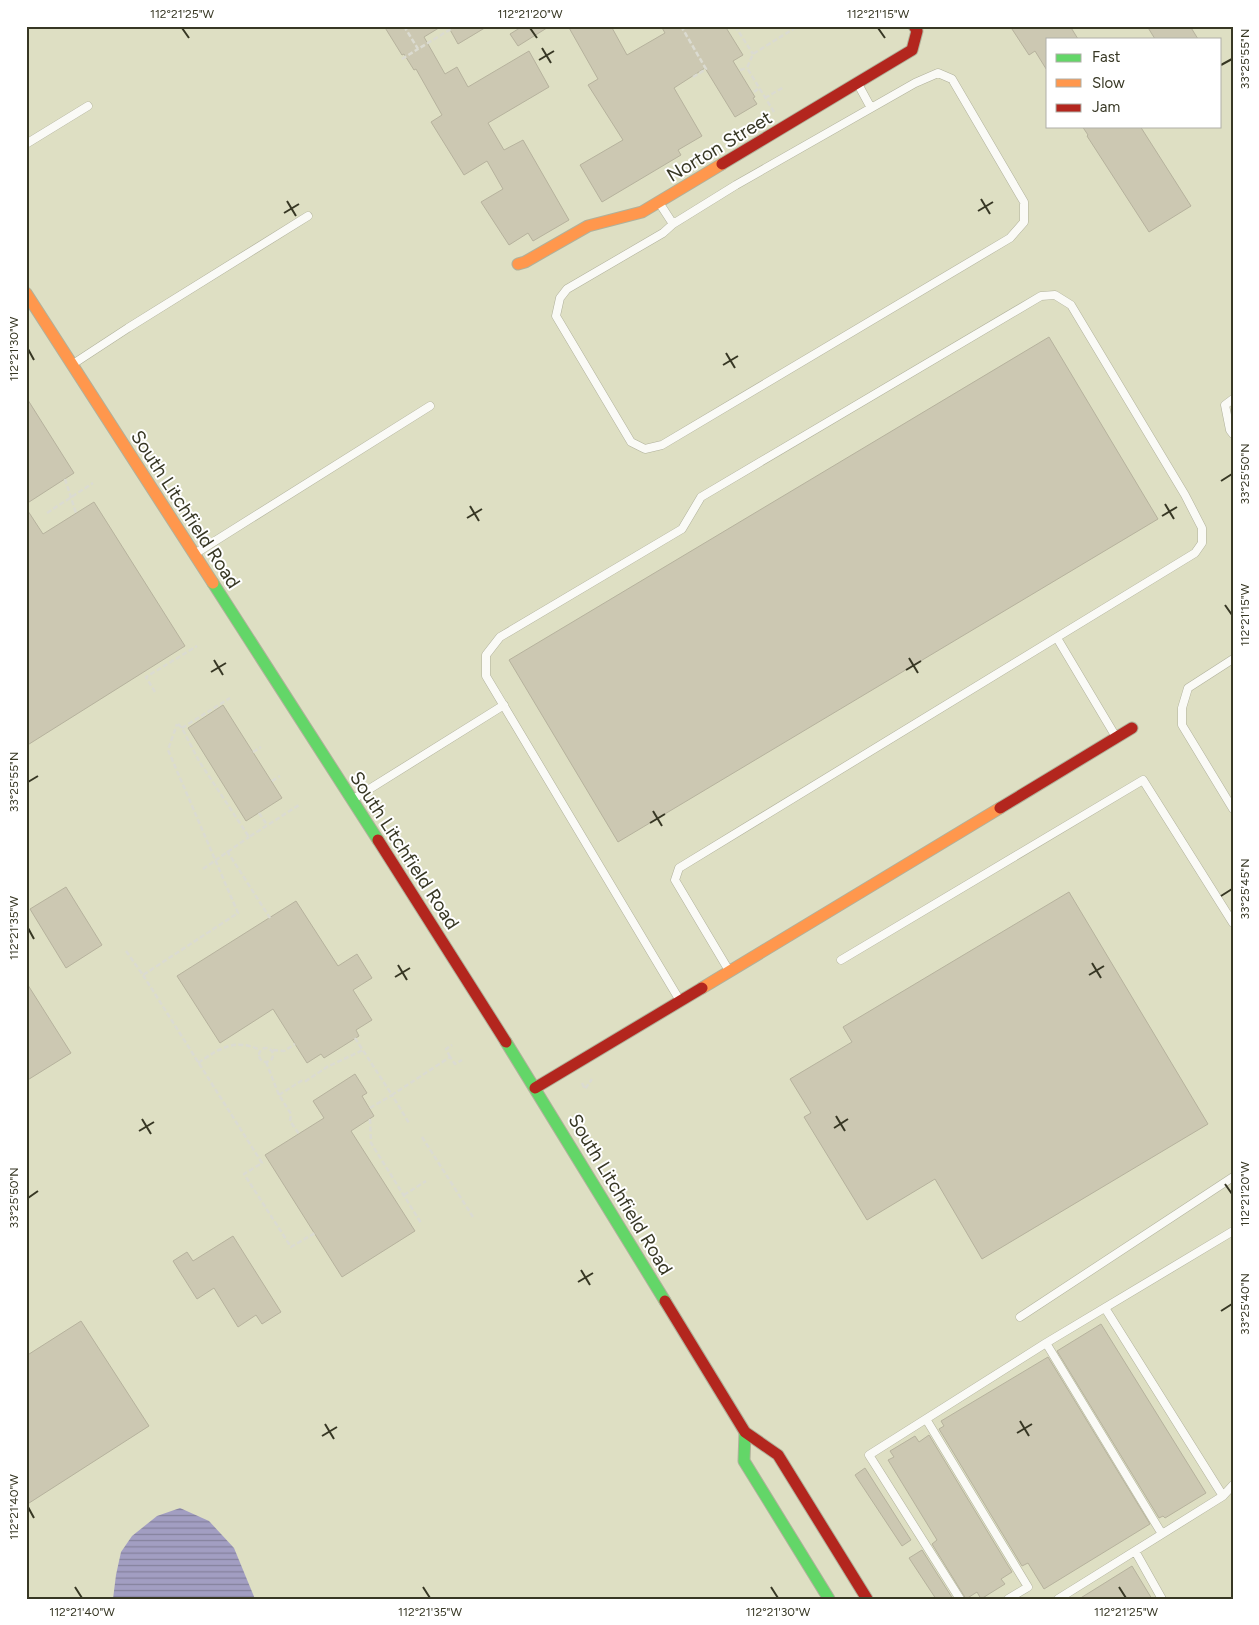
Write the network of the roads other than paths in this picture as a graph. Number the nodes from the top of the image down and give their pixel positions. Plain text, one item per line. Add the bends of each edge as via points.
1 (916, 28) edge
2 (858, 84) junction
3 (88, 106) dead end
4 (871, 108) junction
5 (26, 144) edge
6 (659, 202) junction
7 (308, 216) dead end
8 (673, 224) junction
9 (518, 264) dead end
10 (26, 293) edge
11 (72, 364) junction
12 (1233, 399) edge
13 (430, 406) dead end
14 (1233, 434) edge
15 (195, 554) junction
16 (1057, 638) junction
17 (1233, 659) edge
18 (504, 705) junction
19 (1132, 728) dead end
20 (1116, 738) junction
21 (352, 800) junction
22 (1233, 808) edge
23 (1233, 923) edge
24 (840, 960) dead end
25 (730, 971) junction
26 (680, 1001) junction
27 (535, 1088) junction
28 (1233, 1176) edge
29 (1233, 1231) edge
30 (1105, 1308) junction
31 (1020, 1317) dead end
32 (1046, 1343) junction
33 (926, 1419) junction
34 (745, 1432) junction
35 (778, 1455) junction
36 (752, 1460) junction
37 (1233, 1485) edge
38 (1223, 1496) junction
39 (1162, 1534) junction
40 (1134, 1551) junction
41 (829, 1599) edge
42 (867, 1599) edge
43 (960, 1599) edge
44 (1008, 1599) edge
45 (1058, 1599) edge
46 (1162, 1599) edge

1 - 2 main road, Norton Street via 912,50
2 - 4 lane
2 - 6 main road, Norton Street
3 - 5 lane
4 - 8 lane
4 - 8 lane via 938,73 952,79 1024,202 1024,222 1010,238 662,444 645,449 632,442 556,316 560,298 567,289
6 - 8 lane
6 - 9 main road, Norton Street via 642,212 588,226
7 - 11 lane
10 - 11 main road, South Litchfield Road
11 - 15 main road, South Litchfield Road
12 - 14 lane via 1225,405
13 - 15 lane
15 - 21 main road, South Litchfield Road
16 - 18 lane via 1195,553 1202,543 1202,528 1071,305 1055,295 1041,296 701,497 682,529 500,637 486,655 486,676
16 - 20 lane
16 - 25 lane via 679,868 675,880
17 - 22 lane via 1188,688 1182,708 1182,725
18 - 21 lane
18 - 26 lane
19 - 20 main road
20 - 25 main road
21 - 27 main road, South Litchfield Road
23 - 24 lane via 1144,780
25 - 26 main road
26 - 27 main road
27 - 34 main road, South Litchfield Road
28 - 31 lane
29 - 30 lane
30 - 32 lane
30 - 38 lane
32 - 33 lane
32 - 39 lane
33 - 43 lane via 869,1455
33 - 44 lane via 1028,1587
34 - 35 main road, South Litchfield Road
34 - 36 main road
35 - 36 main road
35 - 42 main road, South Litchfield Road
36 - 41 main road
37 - 38 lane
38 - 39 lane
39 - 40 lane
40 - 45 lane
40 - 46 lane

